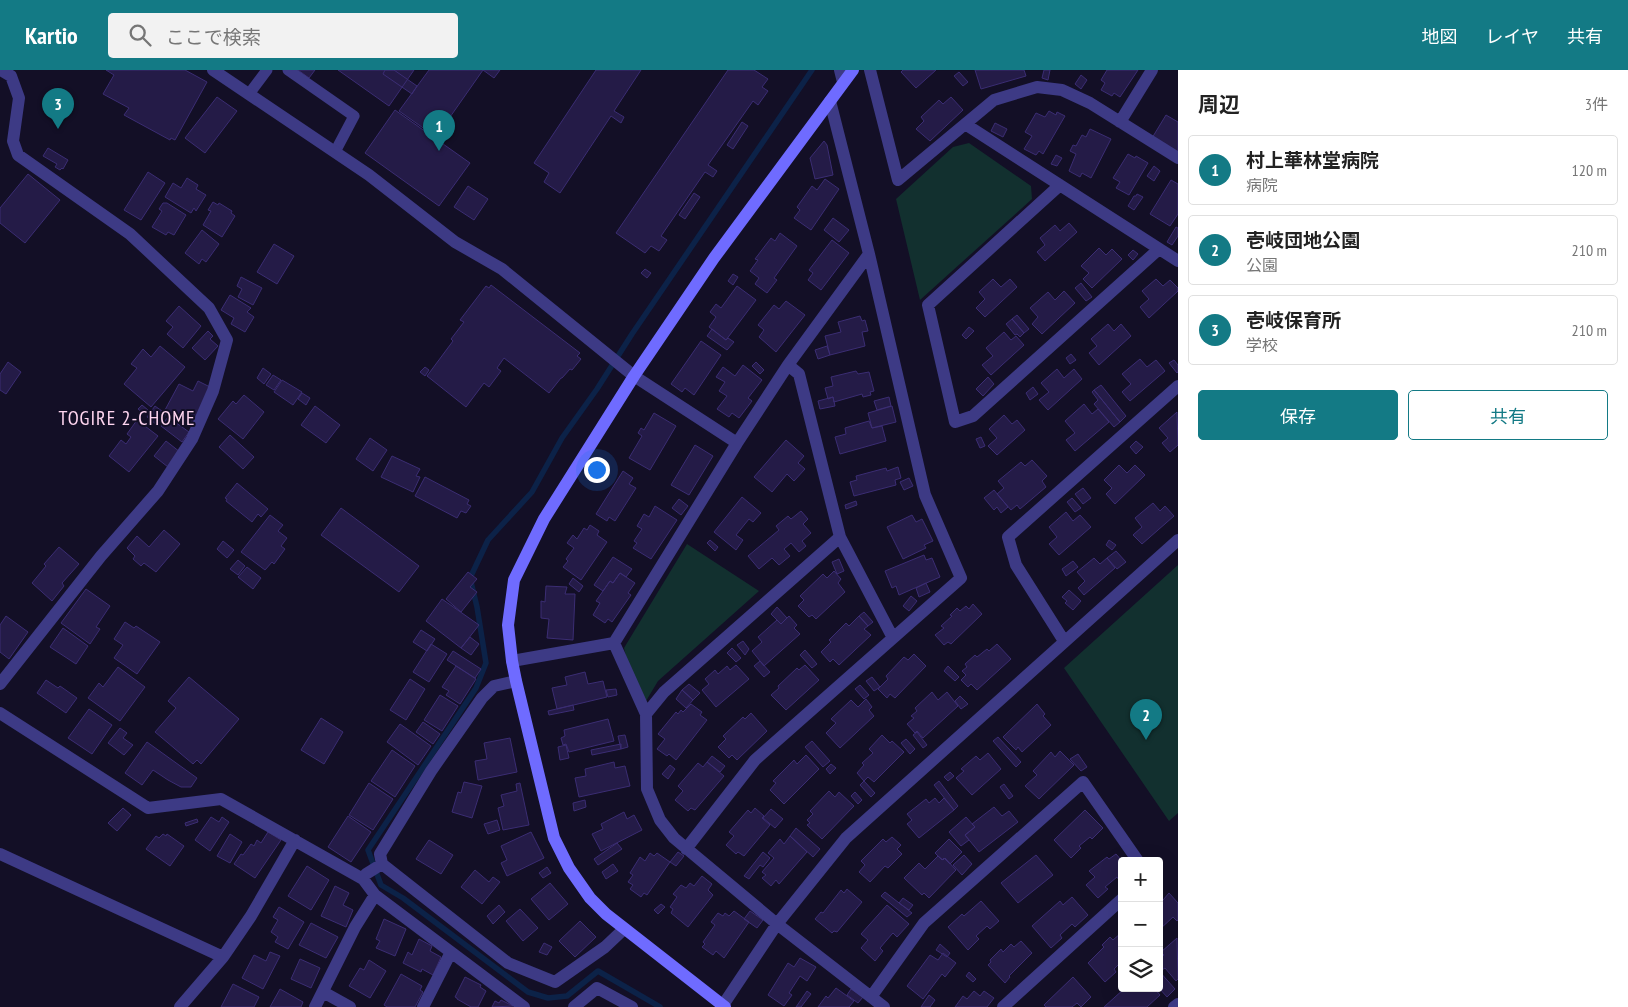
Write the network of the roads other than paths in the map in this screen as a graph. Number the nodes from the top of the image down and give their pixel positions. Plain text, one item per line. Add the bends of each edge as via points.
1 (1, 70) edge
2 (213, 70) edge
3 (267, 70) edge
4 (288, 70) edge
5 (853, 70) edge
6 (870, 70) edge
7 (1152, 70) edge
8 (842, 76) edge
9 (249, 94) junction
10 (830, 101) junction
11 (1120, 122) junction
12 (965, 124) junction
13 (335, 152) junction
14 (1178, 158) edge
15 (1060, 185) junction
16 (1160, 249) junction
17 (869, 254) junction
18 (1178, 261) edge
19 (788, 365) junction
20 (634, 376) junction
21 (1178, 386) edge
22 (737, 443) junction
23 (840, 537) junction
24 (1178, 540) edge
25 (893, 638) junction
26 (1064, 641) junction
27 (614, 642) junction
28 (512, 661) junction
29 (516, 681) junction
30 (0, 684) edge
31 (0, 713) edge
32 (646, 714) junction
33 (294, 840) junction
34 (686, 849) junction
35 (0, 854) edge
36 (1135, 857) edge
37 (382, 864) junction
38 (364, 877) junction
39 (374, 895) junction
40 (1119, 902) edge
41 (776, 924) junction
42 (624, 929) junction
43 (451, 952) junction
44 (223, 957) junction
45 (323, 992) junction
46 (871, 997) junction
47 (1178, 1004) edge
48 (724, 1006) edge
49 (180, 1007) edge
50 (315, 1007) edge
51 (350, 1007) edge
52 (423, 1007) edge
53 (524, 1007) edge
54 (574, 1007) edge
55 (632, 1007) edge
56 (884, 1007) edge
57 (1003, 1007) edge
58 (1174, 1007) edge

1 - 30 street via 11,76 18,98 13,141 18,155 130,234 209,308 227,340 213,391 192,439 158,491 101,556
2 - 9 street
3 - 9 lane
4 - 13 lane via 354,116
5 - 8 street
6 - 12 street via 898,180
7 - 11 street
8 - 10 street
9 - 13 street
10 - 17 street
10 - 20 street via 714,258
11 - 12 street via 1090,102 1062,90 1036,87 994,100
11 - 14 street
12 - 15 street
13 - 20 street via 455,242 502,269
15 - 16 street
15 - 16 street via 928,305 955,422 973,416
16 - 18 street
17 - 19 street
17 - 25 street via 925,495 961,578
19 - 22 street
19 - 23 street via 799,374
20 - 22 street
20 - 28 street via 544,519 514,580 508,625
21 - 26 street via 1008,537 1016,565
22 - 27 street
23 - 25 street
23 - 32 street via 664,692
24 - 26 street
25 - 34 street via 755,760
26 - 41 street via 846,838
27 - 28 street
27 - 32 street
28 - 29 street
29 - 37 street via 494,686 482,698 431,771 380,854
29 - 42 street via 554,838 569,868 590,898
31 - 33 street via 148,808 221,799
32 - 34 street via 647,789 660,820
33 - 38 street
33 - 44 street via 251,916
34 - 41 street
35 - 44 street
36 - 46 street via 1084,782 924,924
37 - 38 street
37 - 42 street via 508,963 555,982 605,947
38 - 39 street
39 - 43 street
39 - 45 street
40 - 57 street
41 - 46 street
41 - 48 street
42 - 48 street
43 - 52 street
43 - 53 street
44 - 49 street
45 - 50 street
45 - 51 street
46 - 56 street
47 - 58 street
54 - 55 street via 597,988

